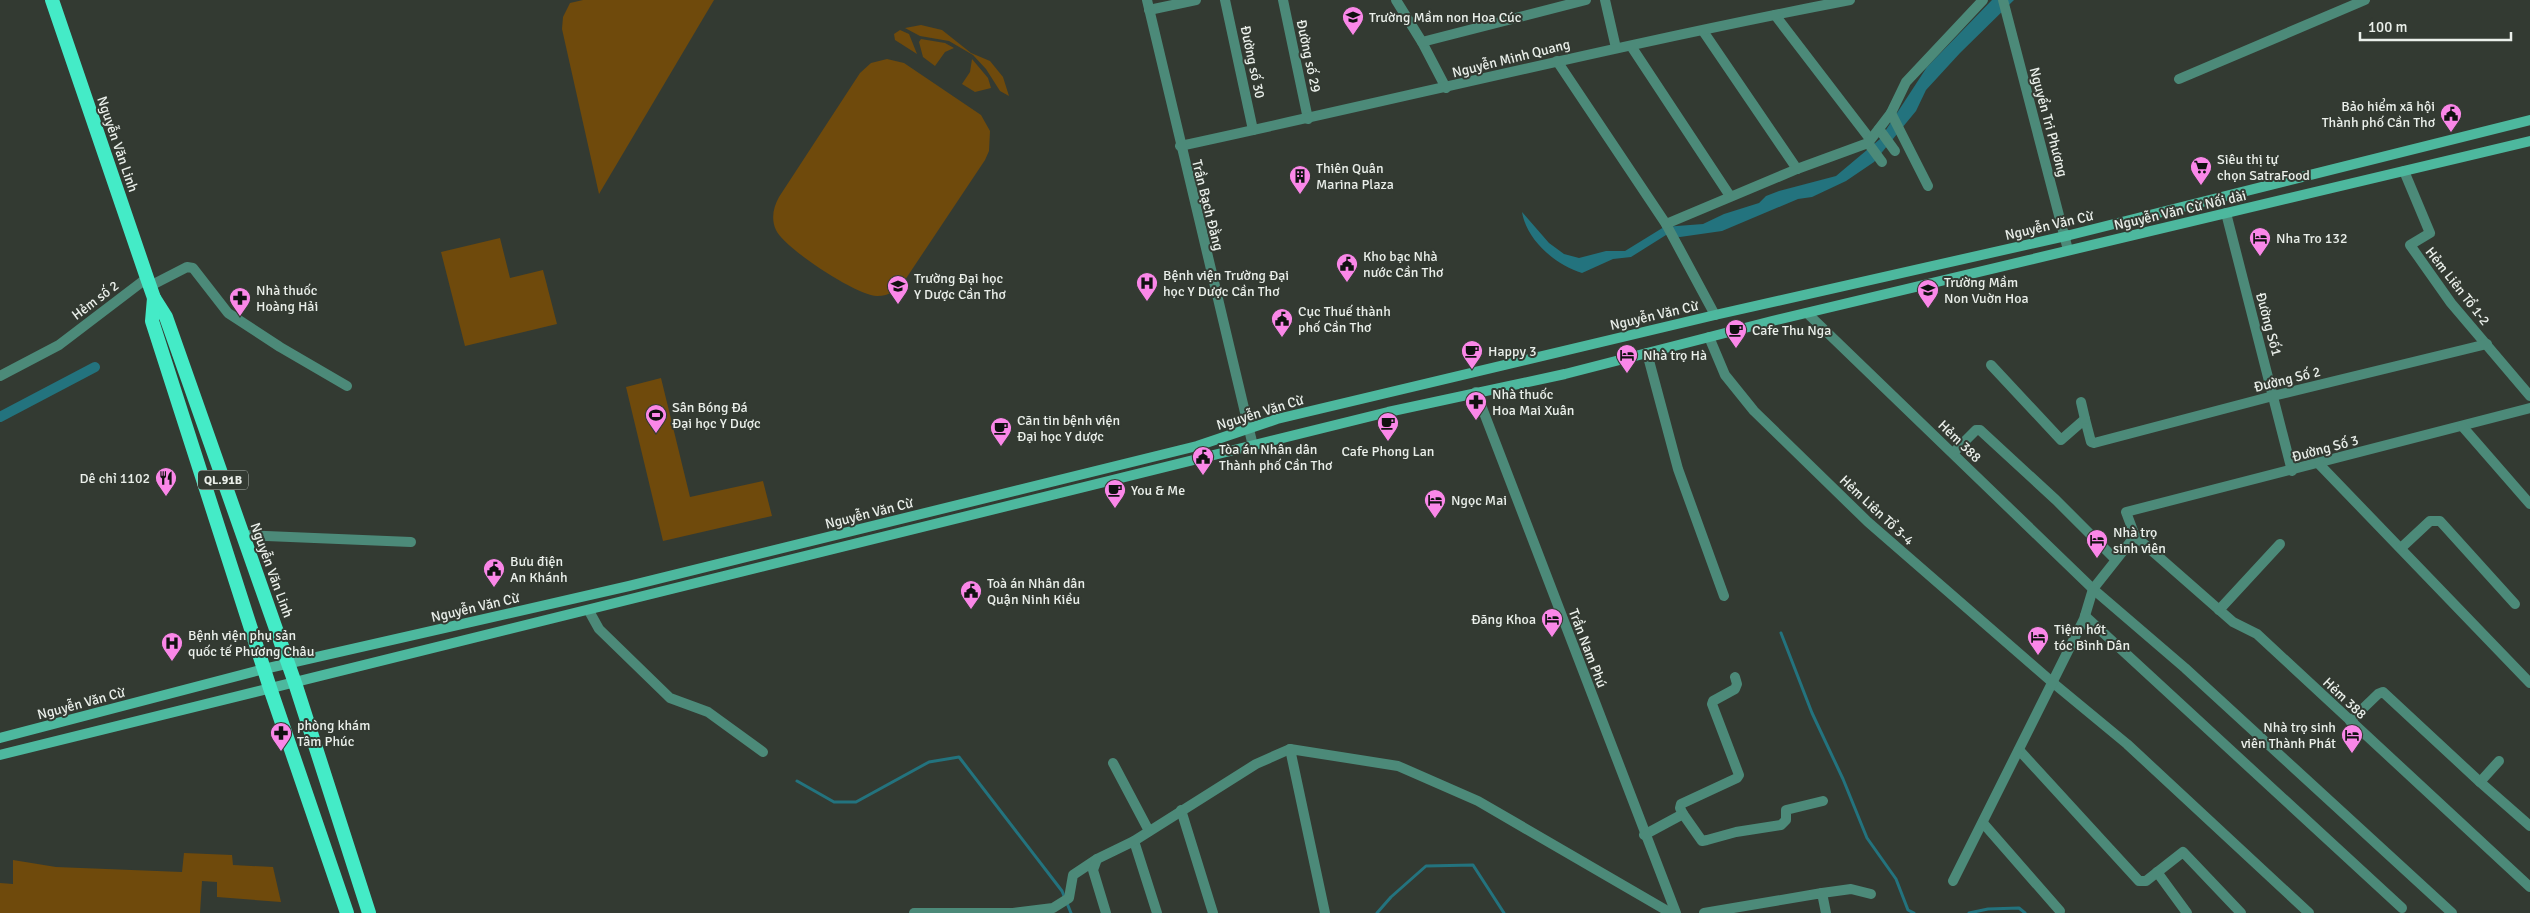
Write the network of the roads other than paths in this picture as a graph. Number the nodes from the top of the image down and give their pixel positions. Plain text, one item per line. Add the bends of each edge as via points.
1 (52, 0) edge
2 (1196, 0) edge
3 (1226, 0) edge
4 (1283, 0) edge
5 (1586, 0) edge
6 (1605, 0) edge
7 (1850, 0) edge
8 (1983, 0) edge
9 (2003, 0) edge
10 (2365, 0) edge
11 (1400, 1) edge
12 (1148, 5) edge
13 (1775, 14) junction
14 (1703, 31) junction
15 (1422, 42) junction
16 (1631, 46) junction
17 (1616, 48) junction
18 (1557, 61) junction
19 (2179, 79) dead end
20 (1446, 88) junction
21 (1892, 115) junction
22 (1308, 118) junction
23 (2530, 120) edge
24 (1253, 130) junction
25 (1881, 131) junction
26 (2530, 141) edge
27 (1870, 143) junction
28 (1180, 146) junction
29 (1893, 147) dead end
30 (1880, 160) dead end
31 (1797, 169) junction
32 (2404, 170) junction
33 (1928, 186) dead end
34 (1730, 196) junction
35 (2226, 213) junction
36 (1667, 225) junction
37 (2065, 236) junction
38 (2068, 250) junction
39 (150, 287) junction
40 (1807, 313) junction
41 (1715, 315) junction
42 (1709, 337) junction
43 (2487, 344) junction
44 (1647, 353) junction
45 (1991, 365) dead end
46 (0, 376) edge
47 (347, 386) dead end
48 (1476, 392) junction
49 (2273, 396) junction
50 (2530, 396) edge
51 (2081, 402) dead end
52 (2530, 408) edge
53 (2085, 419) junction
54 (2462, 426) junction
55 (1249, 430) junction
56 (1253, 446) junction
57 (1953, 453) junction
58 (2319, 464) junction
59 (2292, 471) junction
60 (2530, 504) edge
61 (2126, 512) joint
62 (242, 535) junction
63 (2135, 536) junction
64 (411, 542) dead end
65 (2280, 544) dead end
66 (2401, 548) junction
67 (2115, 559) junction
68 (2093, 589) junction
69 (1724, 596) dead end
70 (2515, 604) dead end
71 (2219, 610) junction
72 (589, 611) junction
73 (2085, 616) junction
74 (289, 664) junction
75 (264, 669) junction
76 (1734, 677) dead end
77 (2052, 682) junction
78 (296, 683) junction
79 (2530, 683) edge
80 (270, 688) junction
81 (2350, 721) junction
82 (0, 738) edge
83 (1290, 749) junction
84 (2019, 750) junction
85 (763, 752) dead end
86 (0, 755) edge
87 (2499, 761) dead end
88 (1113, 763) dead end
89 (2480, 782) junction
90 (1823, 801) dead end
91 (1181, 810) junction
92 (1683, 814) junction
93 (1983, 822) junction
94 (2530, 826) edge
95 (1149, 831) junction
96 (1644, 835) junction
97 (1134, 841) junction
98 (1097, 859) junction
99 (2157, 872) junction
100 (1953, 882) dead end
101 (2530, 887) edge
102 (1822, 893) junction
103 (1871, 894) dead end
104 (2402, 908) dead end
105 (2060, 912) dead end
106 (347, 913) edge
107 (369, 913) edge
108 (914, 913) edge
109 (1013, 913) edge
110 (1106, 913) edge
111 (1157, 913) edge
112 (1213, 913) edge
113 (1325, 913) edge
114 (1671, 913) edge
115 (1676, 913) edge
116 (1704, 913) edge
117 (1826, 913) edge
118 (2186, 913) edge
119 (2241, 913) edge
120 (2309, 913) edge
121 (2452, 913) edge

1 - 39 highway, Nguyễn Văn Linh / QL.91B
2 - 12 street
3 - 24 street, Đường số 30
4 - 22 street, Đường số 29
5 - 15 street
6 - 17 street
7 - 13 street, Nguyễn Minh Quang
8 - 21 street via 1906,82
9 - 37 street, Nguyển Tri Phương
10 - 19 street
11 - 15 street
12 - 28 street, Trần Bạch Đằng
13 - 14 street, Nguyễn Minh Quang
13 - 27 street
14 - 16 street, Nguyễn Minh Quang
14 - 31 street
15 - 20 street
16 - 17 street, Nguyễn Minh Quang
16 - 34 street
17 - 18 street, Nguyễn Minh Quang
18 - 20 street, Nguyễn Minh Quang
18 - 36 street
20 - 22 street, Nguyễn Minh Quang
21 - 25 street
21 - 33 street
22 - 24 street, Nguyễn Minh Quang
23 - 37 main road, Nguyễn Văn Cừ
24 - 28 street, Nguyễn Minh Quang
25 - 27 street
25 - 29 street
26 - 32 main road, Nguyễn Văn Cừ Nối dài
27 - 30 street
27 - 31 street
28 - 55 street, Trần Bạch Đằng
31 - 34 street
32 - 35 main road, Nguyễn Văn Cừ Nối dài
32 - 43 street, Hẻm Liên Tổ 1-2 via 2430,233 2410,245 2451,303
34 - 36 street
35 - 38 main road, Nguyễn Văn Cừ Nối dài
35 - 49 street, Đường Số1
36 - 41 street
37 - 38 street, Nguyển Tri Phương
37 - 41 main road, Nguyễn Văn Cừ
38 - 40 main road, Nguyễn Văn Cừ Nối dài
39 - 46 street, Hẻm số 2 via 59,345
39 - 47 street, Hẻm số 2 via 187,267 193,268 228,313
39 - 62 highway, Nguyễn Văn Linh / QL.91B via 166,317
39 - 75 highway, Nguyễn Văn Linh / QL.91B via 152,321
40 - 42 main road, Nguyễn Văn Cừ
40 - 57 street, Hẻm 388
41 - 55 main road, Nguyễn Văn Cừ via 1277,419
42 - 44 main road, Nguyễn Văn Cừ
42 - 77 street, Hẻm Liên Tổ 3-4 via 1724,375 1754,411 1868,522
43 - 49 street, Đường Số 2
43 - 50 street
44 - 48 main road, Nguyễn Văn Cừ
44 - 69 street via 1678,469
45 - 53 street via 2064,444
48 - 56 main road, Nguyễn Văn Cừ
48 - 96 street, Trần Nam Phú
49 - 53 street, Đường Số 2 via 2094,443
49 - 59 street, Đường Số1
51 - 53 street
52 - 54 street, Đường Số 3
54 - 58 street, Đường Số 3
54 - 60 street
55 - 56 street, Trần Bạch Đằng
55 - 74 main road, Nguyễn Văn Cừ via 1196,446 680,574
56 - 72 main road, Nguyễn Văn Cừ
57 - 67 street via 1976,430 1980,430
57 - 68 street, Hẻm 388
58 - 59 street, Đường Số 3
58 - 66 street
59 - 61 street, Đường Số 3
61 - 63 street, Hẻm 388
62 - 64 street
62 - 74 highway, Nguyễn Văn Linh / QL.91B
63 - 67 street
63 - 71 street, Hẻm 388
65 - 71 street
66 - 70 street via 2430,521 2440,521
66 - 79 street
67 - 68 street
68 - 73 street
68 - 121 street, Hẻm 388 via 2185,668
71 - 81 street, Hẻm 388 via 2237,625 2257,634
72 - 78 main road, Nguyễn Văn Cừ
72 - 85 street via 599,629 670,698 708,712
73 - 77 street
73 - 104 street
74 - 75 main road, Nguyễn Văn Cừ
74 - 78 highway, Nguyễn Văn Linh / QL.91B
75 - 80 highway, Nguyễn Văn Linh / QL.91B
75 - 82 main road, Nguyễn Văn Cừ
76 - 92 street via 1735,689 1712,704 1737,778 1681,804
77 - 84 street
77 - 120 street, Hẻm Liên Tổ 3-4 via 2134,750
78 - 80 main road, Nguyễn Văn Cừ
78 - 107 highway, Nguyễn Văn Linh / QL.91B
80 - 86 main road, Nguyễn Văn Cừ
80 - 106 highway, Nguyễn Văn Linh / QL.91B
81 - 89 street via 2383,692
81 - 101 street, Hẻm 388
83 - 91 street via 1256,764
83 - 113 street
83 - 114 street via 1398,766 1478,801
84 - 93 street
84 - 99 street via 2139,881
87 - 89 street
88 - 95 street
89 - 94 street
90 - 92 street via 1786,810 1786,820 1781,825 1702,841
91 - 95 street
91 - 112 street
92 - 96 street
93 - 100 street
93 - 105 street
95 - 97 street
96 - 115 street, Trần Nam Phú
97 - 98 street
97 - 111 street
98 - 109 street via 1073,875 1069,898 1058,906
98 - 110 street via 1093,870
99 - 118 street
99 - 119 street via 2183,852
102 - 103 street via 1851,889
102 - 116 street
102 - 117 street
108 - 109 street

